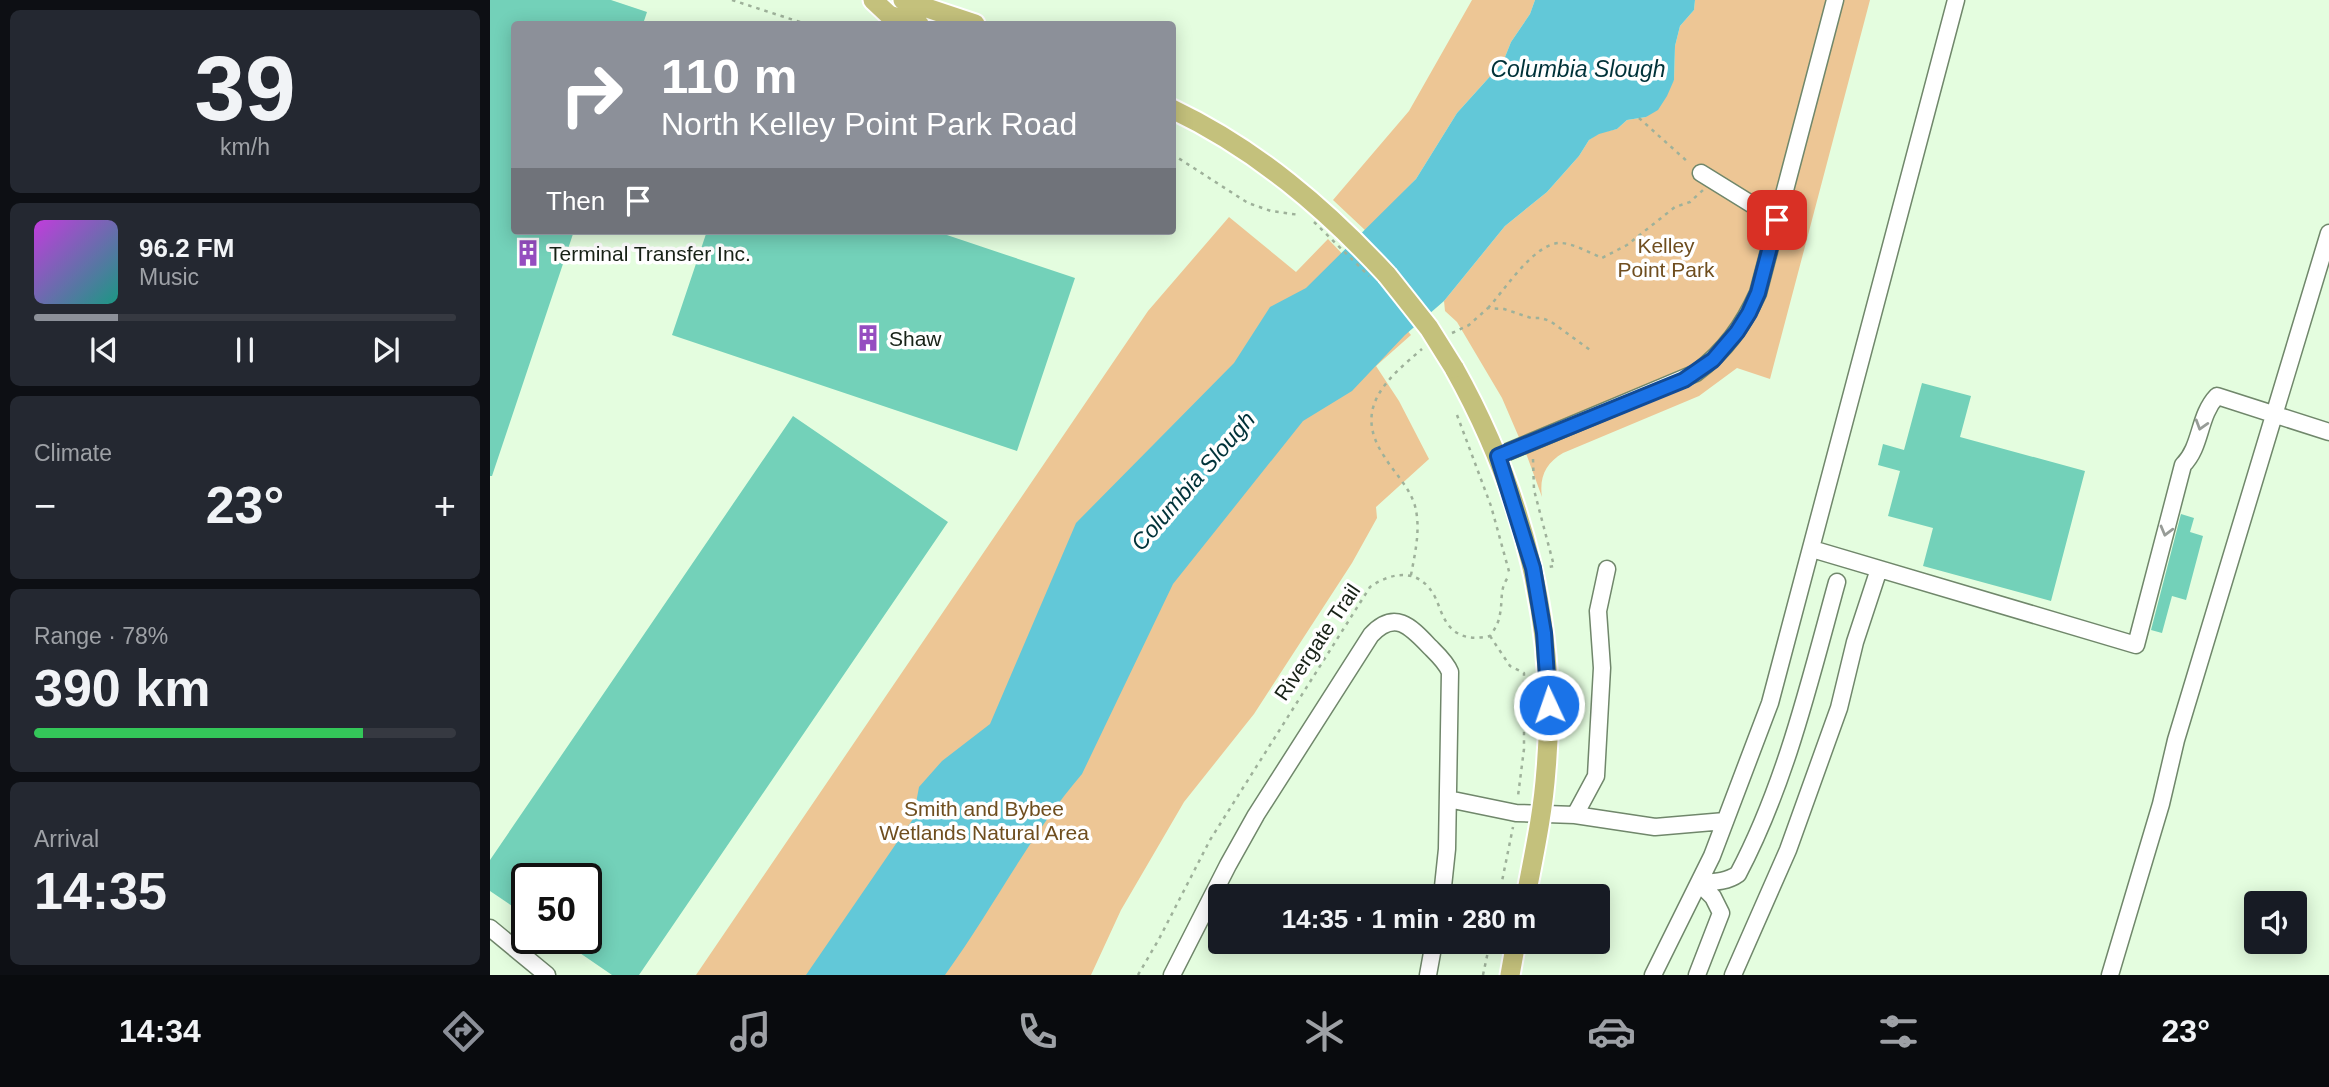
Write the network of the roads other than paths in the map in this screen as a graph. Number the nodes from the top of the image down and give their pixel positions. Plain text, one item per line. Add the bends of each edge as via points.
1 (873, 0) edge
2 (903, 0) edge
3 (1835, 0) edge
4 (1956, 0) edge
5 (909, 21) edge
6 (966, 21) edge
7 (1176, 111) edge
8 (1707, 177) road end
9 (1777, 220) junction
10 (2329, 233) edge
11 (2273, 415) junction
12 (2329, 432) edge
13 (1498, 456) junction
14 (1812, 549) junction
15 (1606, 569) dead end
16 (1879, 569) junction
17 (1838, 582) dead end
18 (1448, 799) junction
19 (1541, 814) junction
20 (1575, 815) junction
21 (1725, 821) junction
22 (1699, 883) junction
23 (1444, 884) edge
24 (1528, 884) edge
25 (490, 928) edge
26 (1432, 954) edge
27 (1514, 954) edge
28 (547, 975) edge
29 (1172, 975) edge
30 (1428, 975) edge
31 (1510, 975) edge
32 (1653, 975) edge
33 (1697, 975) edge
34 (1733, 975) edge
35 (2110, 975) edge

1 - 5 main road via 889,15
2 - 6 main road
3 - 9 street
4 - 14 street
7 - 13 main road, bridge via 1241,147 1302,192 1321,219 1380,267 1454,368
8 - 9 street
9 - 13 street via 1749,313 1713,360 1684,380
10 - 11 street
11 - 12 street
11 -> 16 street via 2217,397 2207,407 2187,461 2136,645
11 - 35 street
13 - 19 main road via 1533,568 1544,633 1549,705
14 - 16 street
14 - 21 street via 1770,703
15 - 20 street via 1598,611 1602,668 1596,776
16 - 34 street via 1839,708 1796,828
17 - 22 street via 1796,729 1756,841 1734,877
18 - 19 street
18 - 23 street
18 - 29 street via 1449,668 1409,626 1386,624 1371,635 1259,811
19 - 20 street
19 - 24 main road
20 - 21 street via 1655,827
21 - 22 street
22 - 32 street
22 - 33 street via 1721,913
25 - 28 street
26 - 30 street
27 - 31 main road

